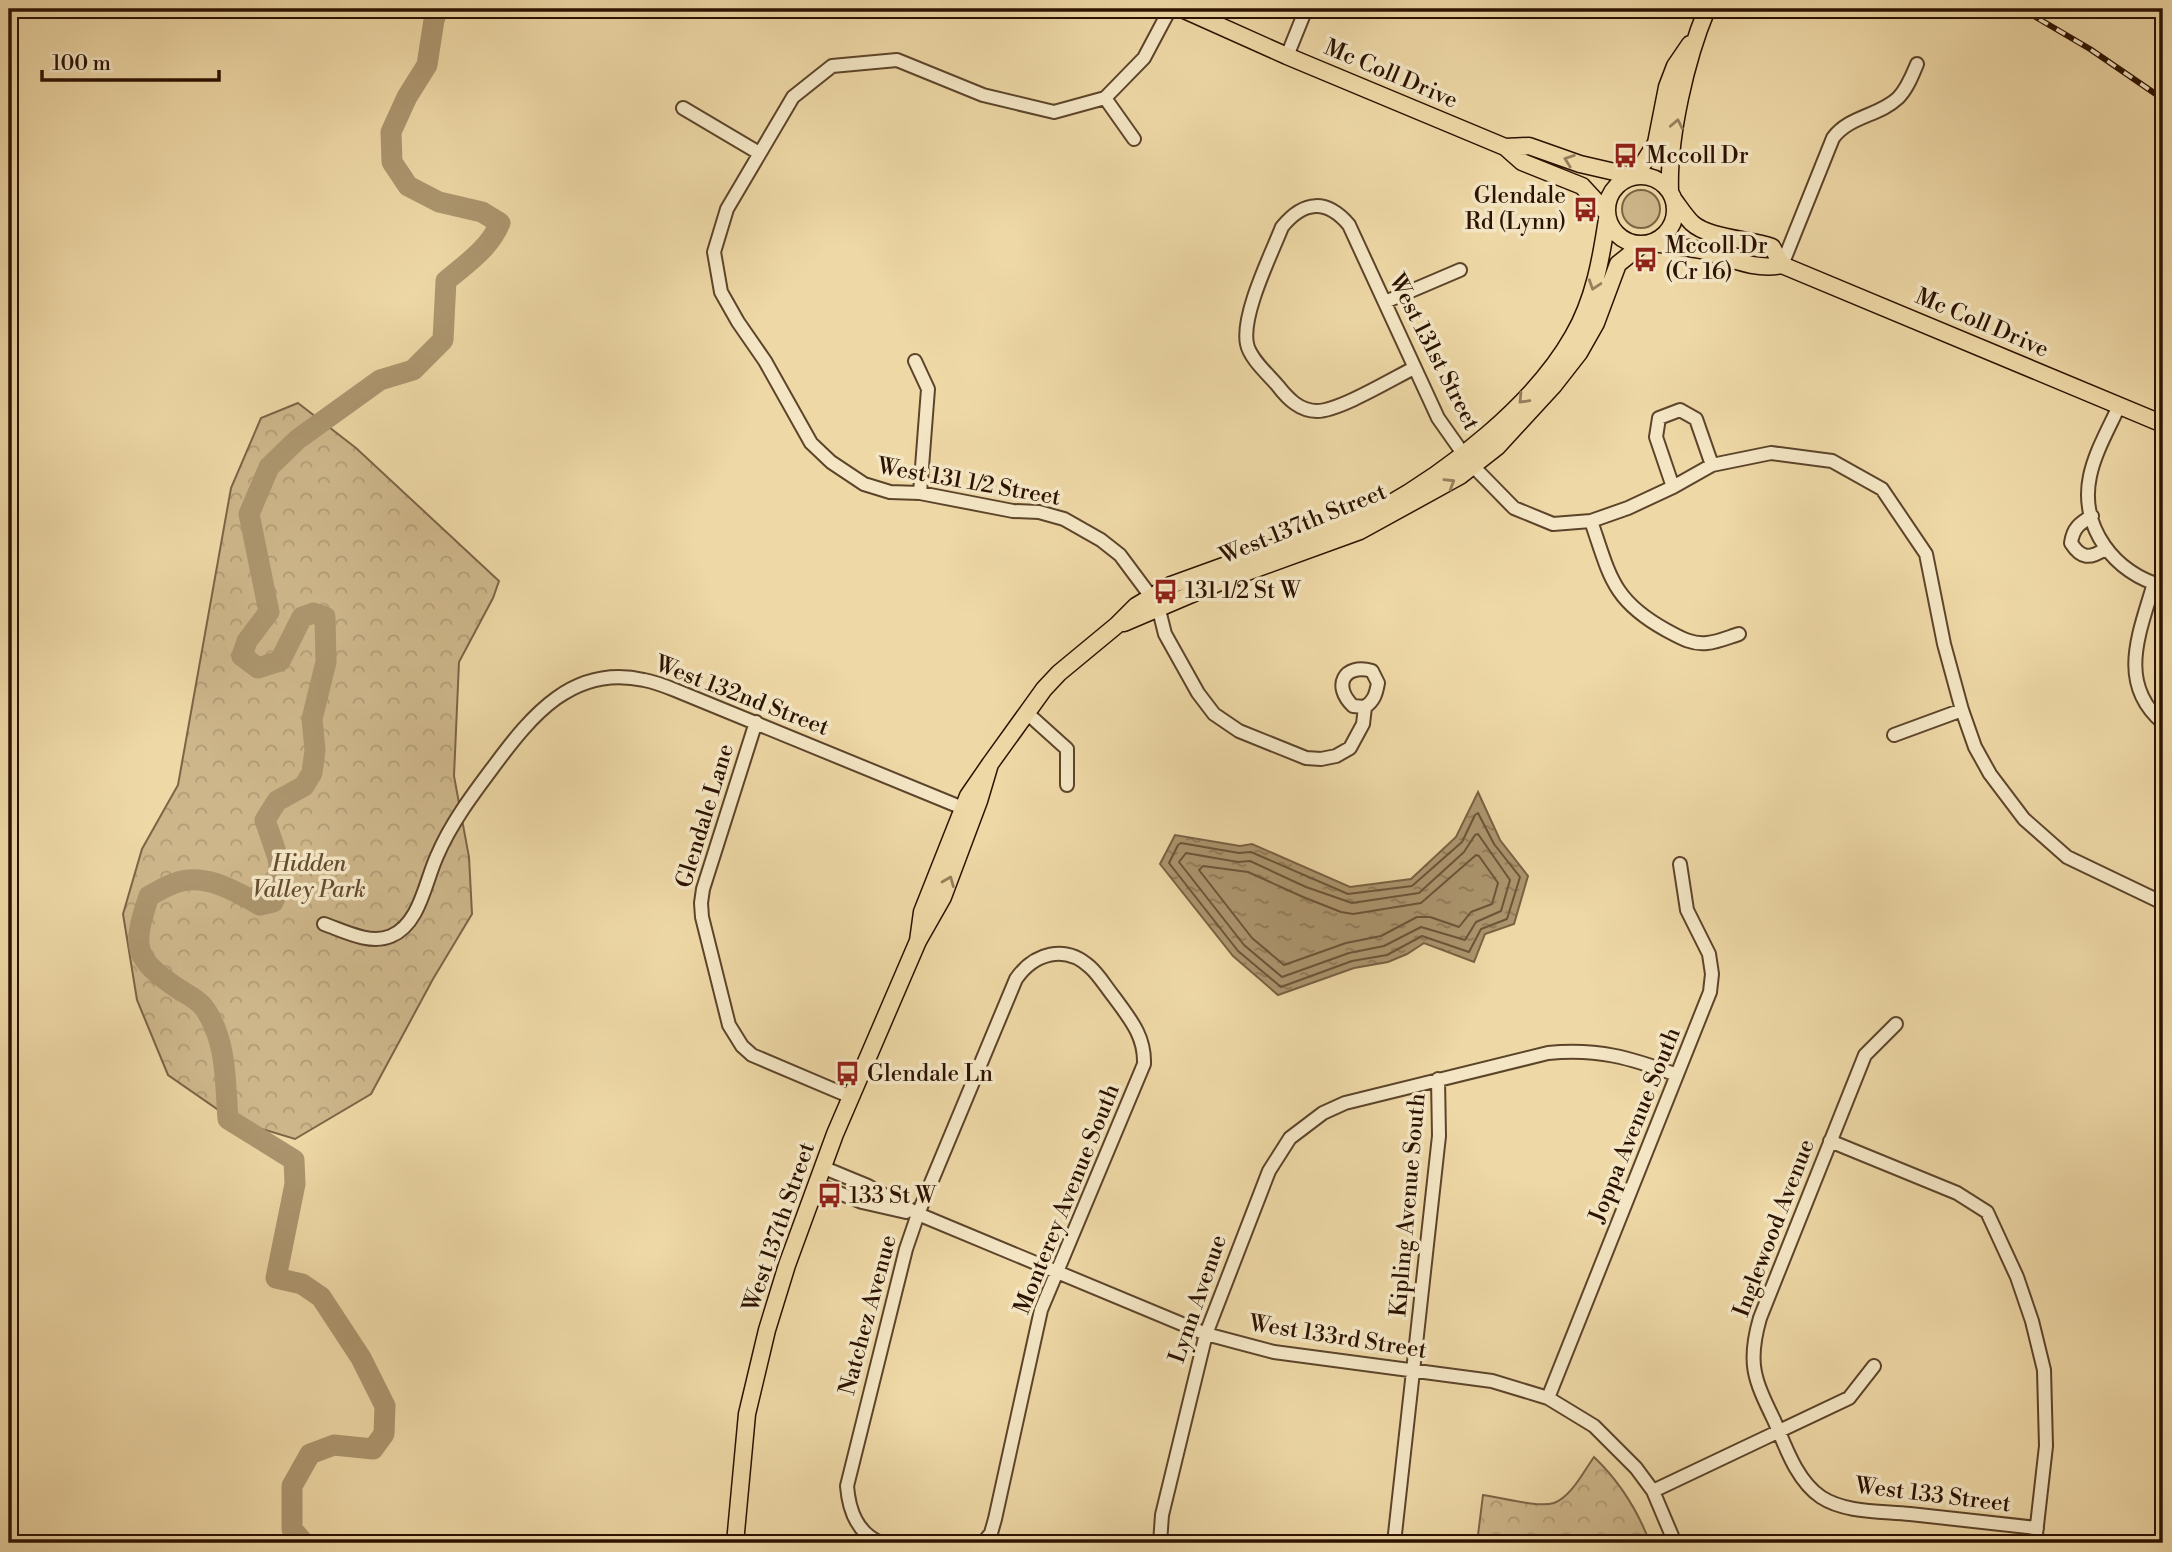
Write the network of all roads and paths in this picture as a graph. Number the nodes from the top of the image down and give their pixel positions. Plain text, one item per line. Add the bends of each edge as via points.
1 (1170, 9) edge
2 (1182, 9) edge
3 (1306, 9) edge
4 (1707, 9) edge
5 (1697, 32) junction
6 (1287, 56) junction
7 (1917, 64) dead end
8 (1105, 98) junction
9 (683, 108) dead end
10 (1134, 139) dead end
11 (1505, 147) junction
12 (759, 153) junction
13 (1634, 176) junction
14 (1672, 195) junction
15 (1607, 215) junction
16 (1647, 243) junction
17 (1782, 265) junction
18 (1460, 270) dead end
19 (1385, 302) junction
20 (1573, 350) junction
21 (915, 361) dead end
22 (1414, 368) junction
23 (2119, 406) junction
24 (2163, 424) edge
25 (1468, 460) junction
26 (1712, 465) junction
27 (9, 473) edge
28 (1673, 487) junction
29 (920, 493) junction
30 (9, 502) edge
31 (2092, 516) junction
32 (1591, 521) junction
33 (2105, 549) junction
34 (2158, 584) edge
35 (1155, 602) junction
36 (1739, 634) dead end
37 (1365, 708) dead end
38 (1962, 710) junction
39 (1027, 713) junction
40 (755, 722) junction
41 (2163, 723) edge
42 (1895, 735) dead end
43 (1066, 785) dead end
44 (969, 811) junction
45 (1680, 864) dead end
46 (2163, 903) edge
47 (324, 924) dead end
48 (1115, 999) joint
49 (1896, 1024) dead end
50 (1677, 1075) junction
51 (1438, 1080) junction
52 (851, 1097) junction
53 (1830, 1141) junction
54 (822, 1167) junction
55 (816, 1184) junction
56 (918, 1214) junction
57 (1056, 1271) junction
58 (1206, 1334) junction
59 (1874, 1366) dead end
60 (1414, 1371) junction
61 (1548, 1398) junction
62 (1779, 1431) junction
63 (1653, 1491) junction
64 (2037, 1528) junction
65 (735, 1543) edge
66 (881, 1543) edge
67 (984, 1543) edge
68 (1160, 1543) edge
69 (1394, 1543) edge
70 (1675, 1543) edge
71 (2035, 1543) edge

1 - 8 street via 1144,58
2 - 6 main road, Mc Coll Drive
3 - 6 street
4 - 5 main road
5 - 13 main road via 1675,66 1663,100 1656,144
14 -> 5 main road via 1670,156
6 - 11 main road, Mc Coll Drive
7 - 17 street via 1900,96 1847,124 1833,138
8 - 10 street
8 - 12 street, West 131 1/2 Street via 1054,112 983,95 897,60 832,66 793,96
9 - 12 street
13 -> 11 main road, Mc Coll Drive via 1529,146
11 - 15 main road, Mc Coll Drive via 1522,162 1582,186
12 - 29 street, West 131 1/2 Street via 727,209 714,252 721,292 811,443 864,485
13 - 14 main road via 1651,177
13 - 15 main road via 1610,193
14 - 16 main road via 1671,226
14 - 17 main road, Mc Coll Drive via 1700,228 1772,247
15 - 16 main road via 1611,228 1625,240
15 -> 20 main road via 1597,279 1574,335
16 - 17 main road, Mc Coll Drive via 1700,250 1754,267
16 - 20 main road via 1618,264 1596,323
17 - 23 main road, Mc Coll Drive
18 - 19 street
19 - 22 street, West 131st Street
19 - 22 street, West 131st Street via 1349,226 1327,207 1312,205 1282,227 1248,313 1247,344 1288,399 1316,412 1332,409
20 - 25 main road, West 137th Street
21 - 29 street via 928,389
22 - 25 street, West 131st Street via 1438,418
23 - 24 main road, Mc Coll Drive
23 - 31 street via 2090,478
25 - 32 street, West 131st Street via 1514,508 1553,524
25 - 35 main road, West 137th Street via 1435,491 1360,531
26 - 28 street, West 131st Street
26 - 28 street via 1696,419 1680,410 1659,418 1656,437
26 - 38 street, West 131st Street via 1771,453 1832,461 1882,489 1926,554
27 - 30 street
28 - 32 street, West 131st Street
29 - 35 street, West 131 1/2 Street via 1064,520 1120,555
31 - 33 street
31 - 33 street via 2079,523 2071,542 2087,557
32 - 36 street via 1616,587 1643,617 1686,641 1706,643
33 - 34 street via 2132,573
34 - 41 street via 2135,648 2134,667 2144,701
35 - 37 street, West 131 1/2 Street via 1166,634 1198,693 1214,714 1239,731 1321,760 1350,748 1363,724
35 - 39 main road, West 137th Street via 1117,625 1059,673
38 - 42 street
38 - 46 street, West 131st Street via 1990,774 2024,819 2067,857
39 - 43 street via 1067,749
39 - 44 main road, West 137th Street via 990,764
40 - 44 street, West 132nd Street
40 - 47 street, West 132nd Street via 645,680 612,678 565,691 524,725 469,800 443,842 415,911 402,930 388,938 370,939
40 - 52 street, Glendale Lane via 701,903 729,1025 752,1055
44 - 52 main road, West 137th Street via 943,897 918,941
45 - 50 street, Joppa Avenue South via 1686,910 1709,954 1712,974 1710,992
48 - 56 street, Natchez Avenue via 1092,969 1068,955 1044,956 1023,969
48 - 57 street, Monterey Avenue South via 1142,1038 1144,1064
49 - 53 street, Inglewood Avenue via 1865,1055
50 - 51 street via 1617,1054 1570,1051
50 - 61 street, Joppa Avenue South
51 - 58 street, Lynn Avenue via 1345,1103 1290,1138 1269,1171
51 - 60 street, Kipling Avenue South via 1439,1136
52 - 54 main road, West 137th Street
53 - 62 street, Inglewood Avenue via 1753,1340 1754,1373
53 - 64 street via 1957,1193 1987,1212 2005,1248 2044,1370 2046,1446
54 - 55 main road, West 137th Street
54 - 56 street, West 133rd Street
55 - 56 street, West 133rd Street via 862,1202
55 - 65 main road, West 137th Street via 786,1265 747,1414
56 - 57 street, West 133rd Street
56 - 66 street, Natchez Avenue via 847,1486 854,1518
57 - 58 street, West 133rd Street
57 - 67 street, Monterey Avenue South via 1038,1321 995,1519
58 - 60 street, West 133rd Street via 1274,1352
58 - 68 street, Lynn Avenue via 1162,1516
59 - 62 street via 1849,1398
60 - 61 street, West 133rd Street via 1492,1381
60 - 69 street, Kipling Avenue South
61 - 63 street, West 133rd Street via 1611,1441
62 - 63 street
62 - 64 street, West 133 Street via 1798,1471 1820,1496 1833,1503
63 - 70 street
64 - 71 street

